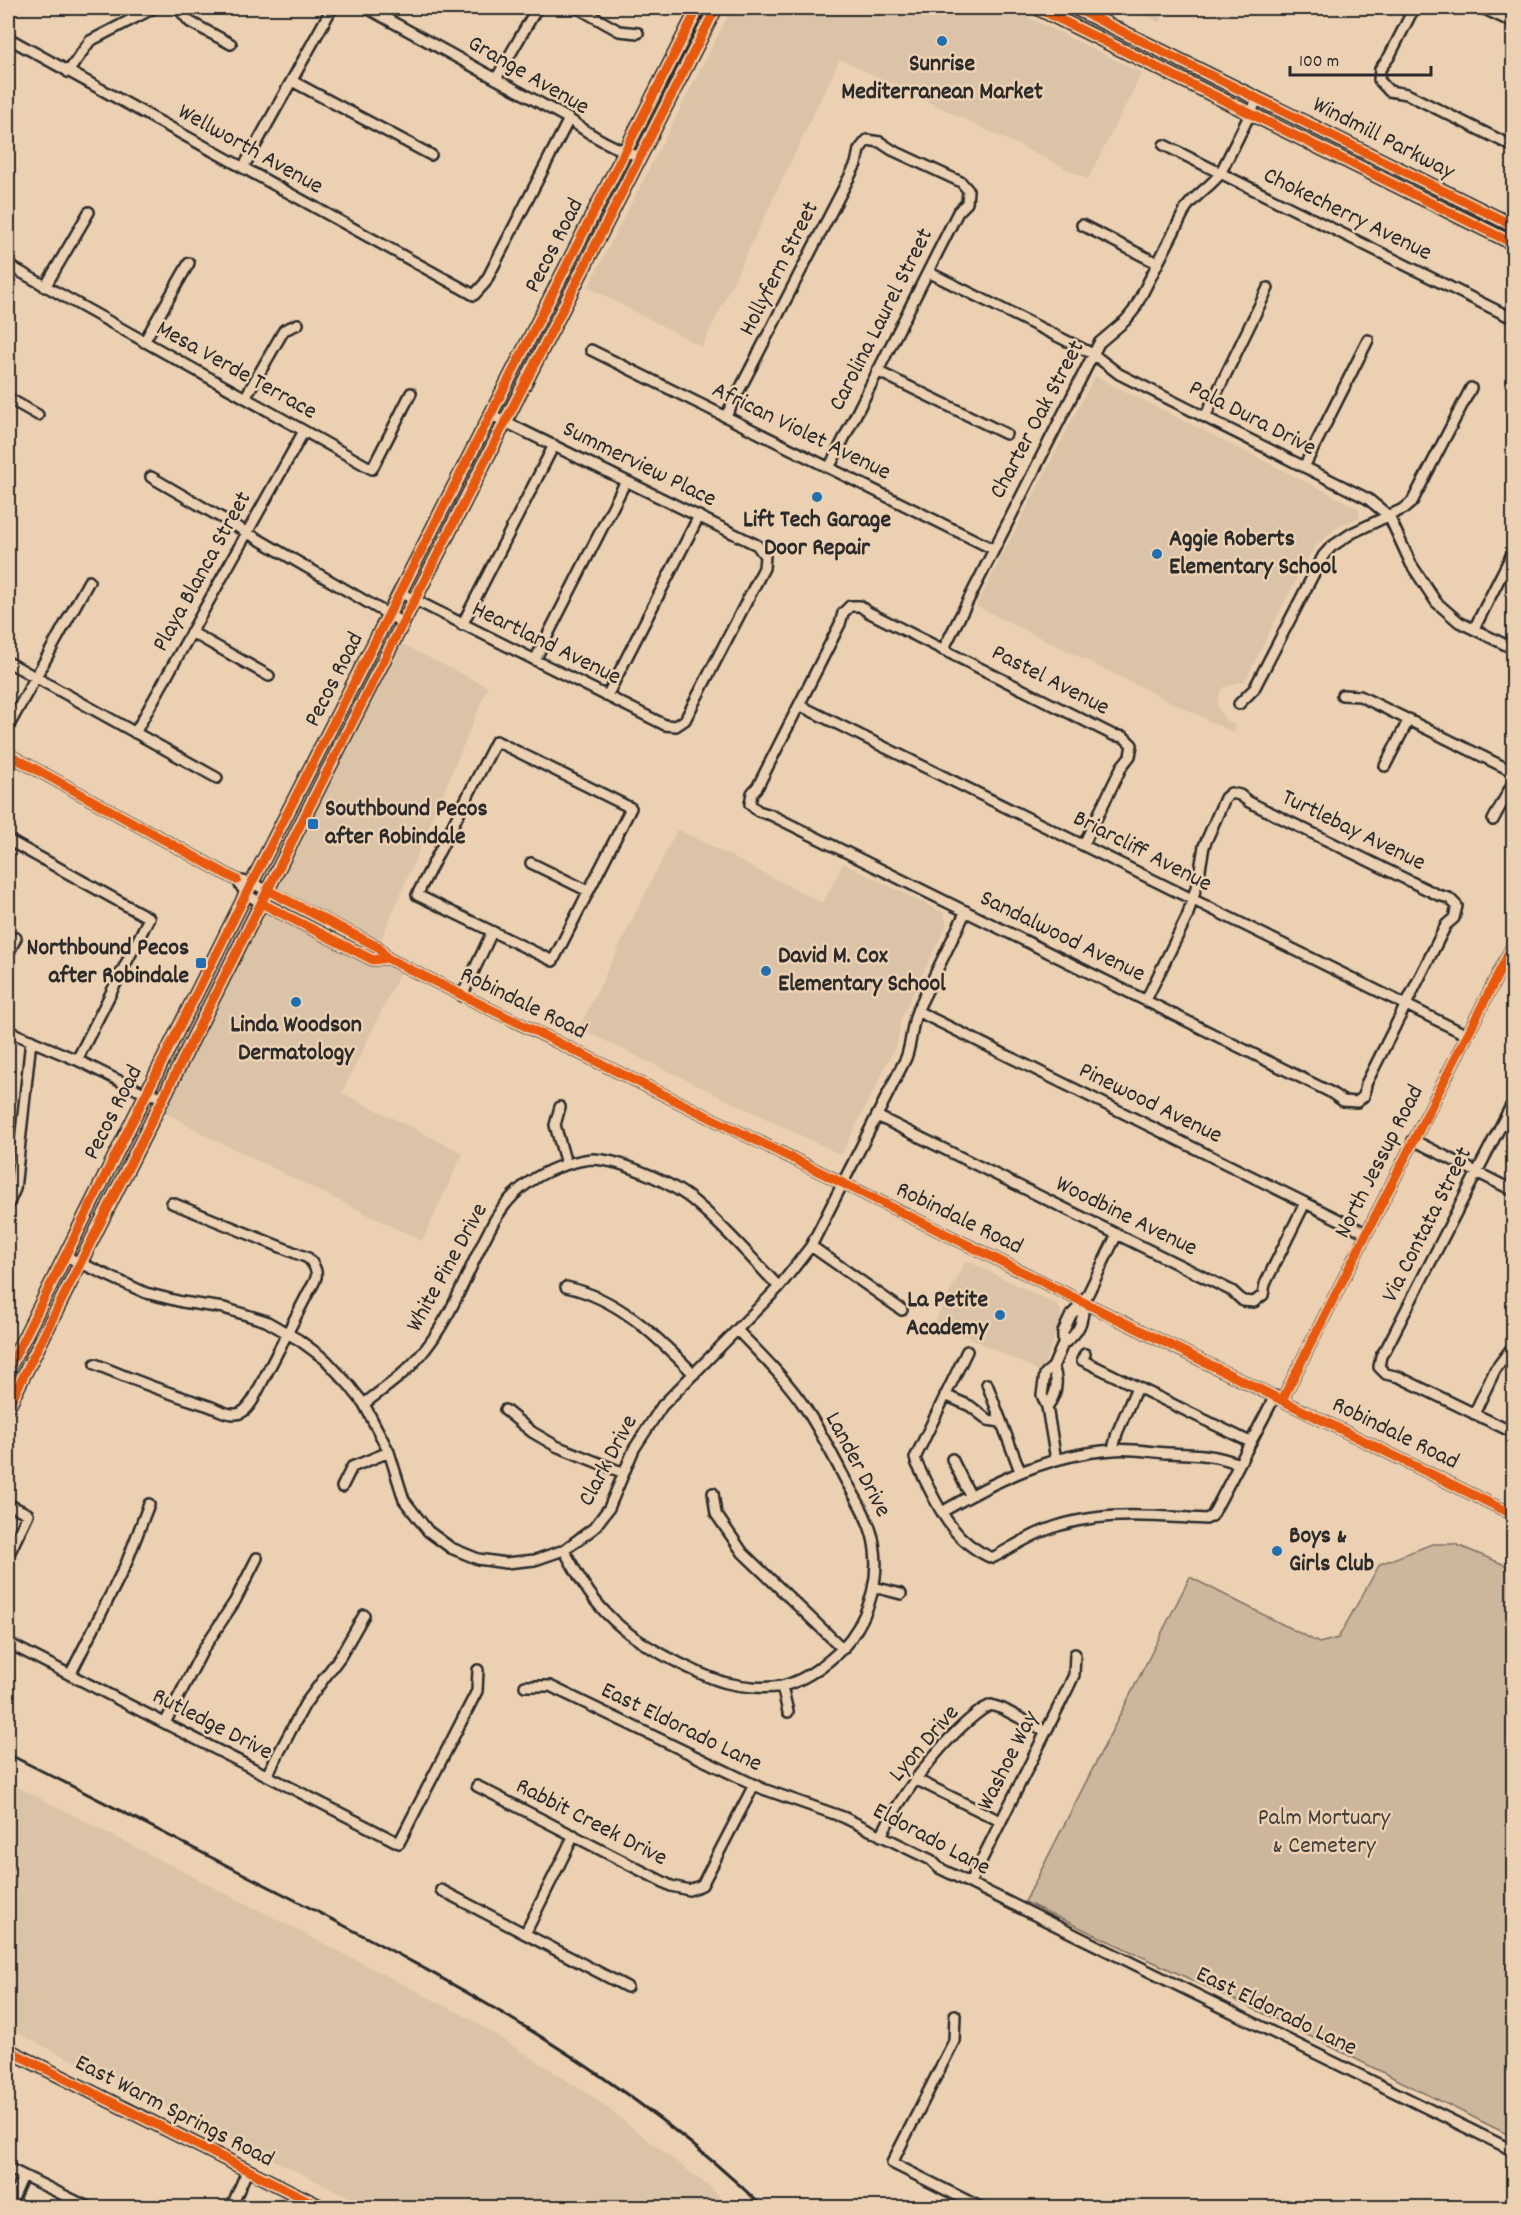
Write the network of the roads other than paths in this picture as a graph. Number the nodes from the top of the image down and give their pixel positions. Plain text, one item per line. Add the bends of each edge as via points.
1 (154, 8) edge
2 (178, 8) edge
3 (332, 8) edge
4 (367, 8) edge
5 (537, 8) edge
6 (578, 8) edge
7 (698, 8) edge
8 (716, 8) edge
9 (1037, 8) edge
10 (1075, 8) edge
11 (1414, 8) edge
12 (1482, 8) edge
13 (1514, 23) edge
14 (638, 33) dead end
15 (8, 38) edge
16 (231, 44) dead end
17 (68, 72) junction
18 (496, 79) junction
19 (292, 81) junction
20 (1258, 98) junction
21 (1250, 114) junction
22 (568, 119) junction
23 (1164, 145) dead end
24 (1514, 147) edge
25 (625, 152) junction
26 (431, 155) dead end
27 (641, 157) junction
28 (243, 168) junction
29 (1220, 174) junction
30 (968, 190) joint
31 (89, 212) dead end
32 (1082, 225) dead end
33 (1514, 226) edge
34 (1514, 244) edge
35 (189, 263) dead end
36 (1157, 263) junction
37 (8, 265) edge
38 (928, 272) junction
39 (45, 286) junction
40 (1268, 288) dead end
41 (1514, 319) edge
42 (298, 324) dead end
43 (1368, 340) dead end
44 (144, 342) junction
45 (591, 350) dead end
46 (1093, 354) junction
47 (877, 371) junction
48 (1471, 388) dead end
49 (411, 393) dead end
50 (8, 398) edge
51 (245, 398) junction
52 (38, 415) dead end
53 (491, 415) junction
54 (726, 416) junction
55 (1205, 417) junction
56 (506, 422) junction
57 (304, 431) junction
58 (1006, 434) dead end
59 (554, 444) junction
60 (1304, 467) junction
61 (829, 468) junction
62 (151, 477) dead end
63 (626, 481) junction
64 (699, 516) junction
65 (1389, 516) junction
66 (248, 532) junction
67 (993, 549) junction
68 (1514, 550) edge
69 (89, 581) dead end
70 (400, 593) junction
71 (414, 601) junction
72 (390, 614) junction
73 (403, 622) junction
74 (462, 624) junction
75 (1474, 629) junction
76 (192, 632) junction
77 (1514, 649) edge
78 (943, 650) junction
79 (535, 660) junction
80 (8, 662) edge
81 (269, 676) dead end
82 (35, 677) junction
83 (1342, 695) dead end
84 (607, 696) junction
85 (1239, 704) dead end
86 (799, 705) junction
87 (1409, 719) junction
88 (676, 726) joint
89 (8, 727) edge
90 (332, 728) junction
91 (135, 733) junction
92 (8, 754) edge
93 (1385, 766) dead end
94 (327, 772) junction
95 (1514, 772) edge
96 (217, 778) dead end
97 (1514, 781) edge
98 (1493, 820) dead end
99 (8, 840) edge
100 (1083, 844) junction
101 (531, 863) dead end
102 (249, 888) junction
103 (267, 890) junction
104 (588, 891) junction
105 (1193, 900) junction
106 (261, 903) junction
107 (966, 911) junction
108 (492, 932) junction
109 (16, 938) dead end
110 (1514, 943) edge
111 (8, 954) edge
112 (387, 958) junction
113 (462, 996) junction
114 (1146, 1000) junction
115 (1406, 1005) junction
116 (917, 1011) junction
117 (8, 1031) edge
118 (1467, 1035) junction
119 (31, 1040) junction
120 (77, 1060) junction
121 (146, 1094) junction
122 (164, 1096) junction
123 (1514, 1100) edge
124 (560, 1107) dead end
125 (877, 1116) junction
126 (1413, 1140) junction
127 (566, 1164) junction
128 (1477, 1172) junction
129 (843, 1184) junction
130 (1514, 1191) edge
131 (172, 1203) dead end
132 (1305, 1203) junction
133 (8, 1204) edge
134 (1366, 1233) junction
135 (1117, 1234) junction
136 (811, 1246) junction
137 (65, 1256) junction
138 (80, 1263) junction
139 (566, 1287) dead end
140 (779, 1287) junction
141 (1084, 1302) junction
142 (902, 1310) dead end
143 (738, 1331) junction
144 (287, 1333) junction
145 (1514, 1345) edge
146 (967, 1351) dead end
147 (1085, 1354) dead end
148 (95, 1364) dead end
149 (8, 1370) edge
150 (694, 1374) junction
151 (987, 1384) dead end
152 (1137, 1387) junction
153 (945, 1395) junction
154 (1278, 1398) junction
155 (364, 1404) junction
156 (8, 1407) edge
157 (505, 1410) dead end
158 (1474, 1414) junction
159 (1001, 1422) junction
160 (1514, 1433) edge
161 (1250, 1442) junction
162 (1113, 1449) junction
163 (389, 1452) junction
164 (952, 1460) dead end
165 (1056, 1461) junction
166 (1239, 1464) junction
167 (1020, 1471) junction
168 (624, 1473) junction
169 (342, 1487) dead end
170 (713, 1493) dead end
171 (970, 1495) junction
172 (8, 1504) edge
173 (149, 1504) dead end
174 (942, 1512) junction
175 (1514, 1515) edge
176 (564, 1550) junction
177 (8, 1556) edge
178 (258, 1558) dead end
179 (874, 1587) junction
180 (901, 1594) dead end
181 (364, 1615) dead end
182 (8, 1642) edge
183 (843, 1649) junction
184 (1075, 1654) dead end
185 (478, 1670) dead end
186 (70, 1675) junction
187 (525, 1686) dead end
188 (782, 1686) junction
189 (788, 1712) dead end
190 (165, 1723) junction
191 (1046, 1732) junction
192 (267, 1775) junction
193 (916, 1779) junction
194 (754, 1785) junction
195 (477, 1786) dead end
196 (820, 1810) joint
197 (1000, 1821) junction
198 (574, 1835) junction
199 (881, 1836) junction
200 (970, 1883) junction
201 (441, 1890) dead end
202 (1021, 1909) joint
203 (525, 1934) junction
204 (627, 1987) dead end
205 (956, 2015) dead end
206 (8, 2050) edge
207 (1514, 2151) edge
208 (8, 2168) edge
209 (247, 2170) junction
210 (23, 2176) junction
211 (1514, 2201) edge
212 (9, 2208) edge
213 (90, 2208) edge
214 (231, 2208) edge
215 (323, 2208) edge
216 (982, 2208) edge
217 (1510, 2208) edge

1 - 17 street via 90,41
2 - 16 street via 190,22
3 - 19 street
4 - 18 street, Grange Avenue
5 - 18 street
6 - 14 street via 619,31
7 - 25 main road, Pecos Road
8 - 27 main road, Pecos Road
9 - 21 main road, Windmill Parkway
10 - 20 main road, Windmill Parkway
11 - 24 street via 1380,69 1379,80 1389,91 1407,94
12 - 13 street
15 - 17 street, Wellworth Avenue
17 - 28 street, Wellworth Avenue
18 - 22 street, Grange Avenue
19 - 26 street
19 - 28 street
20 - 21 street, Charter Oak Street
20 - 33 main road, Windmill Parkway
21 - 29 street, Charter Oak Street
21 - 34 main road, Windmill Parkway
22 - 25 street, Grange Avenue
22 - 28 street, Wellworth Avenue via 485,283 474,295
23 - 29 street, Chokecherry Avenue
25 - 27 street, Grange Avenue
25 - 53 main road, Pecos Road
27 - 56 main road, Pecos Road
29 - 36 street, Charter Oak Street via 1193,198
29 - 41 street, Chokecherry Avenue
30 - 38 street, Carolina Laurel Street via 967,203 958,212
30 - 54 street, Hollyfern Street via 961,182 880,142 867,140
31 - 39 street
32 - 36 street
35 - 44 street
36 - 46 street, Charter Oak Street via 1134,310 1098,343
37 - 39 street, Mesa Verde Terrace
38 - 46 street, Pala Dura Drive
38 - 47 street, Carolina Laurel Street
39 - 44 street, Mesa Verde Terrace
40 - 55 street
42 - 51 street via 284,330
43 - 60 street
44 - 51 street, Mesa Verde Terrace
45 - 54 street, African Violet Avenue
46 - 55 street, Pala Dura Drive via 1119,374
46 - 67 street, Charter Oak Street
47 - 58 street
47 - 61 street, Carolina Laurel Street
48 - 65 street via 1412,502
49 - 57 street, Mesa Verde Terrace via 372,469
50 - 52 street
51 - 57 street, Mesa Verde Terrace
53 - 56 street, Summerview Place
53 - 70 main road, Pecos Road
54 - 61 street, African Violet Avenue
55 - 60 street, Pala Dura Drive
56 - 59 street, Summerview Place
56 - 71 main road, Pecos Road
57 - 66 street, Playa Blanca Street
59 - 63 street, Summerview Place
59 - 74 street
60 - 65 street, Pala Dura Drive via 1368,499
61 - 67 street, African Violet Avenue
62 - 66 street
63 - 64 street, Summerview Place
63 - 79 street
64 - 84 street
64 - 88 street, Summerview Place via 757,545 765,556 764,568 696,701 685,720
65 - 75 street, Pala Dura Drive via 1428,592 1447,613
65 - 85 street via 1341,539 1323,555 1254,689
66 - 72 street
66 - 76 street, Playa Blanca Street
67 - 78 street, Charter Oak Street
68 - 75 street
69 - 82 street
70 - 71 street, Heartland Avenue
70 - 72 main road, Pecos Road
71 - 73 main road, Pecos Road
71 - 74 street, Heartland Avenue
72 - 73 street
72 - 90 main road, Pecos Road
73 - 94 main road, Pecos Road
74 - 79 street, Heartland Avenue
75 - 77 street, Pala Dura Drive
76 - 81 street
76 - 91 street, Playa Blanca Street
78 - 86 street, Pastel Avenue via 860,606 850,606 843,613
78 - 100 street, Pastel Avenue via 1124,737 1132,746
79 - 84 street, Heartland Avenue
80 - 82 street
82 - 89 street
82 - 91 street
83 - 87 street via 1360,696
84 - 88 street, Heartland Avenue via 665,725
86 - 100 street, Briarcliff Avenue
86 - 107 street, Sandalwood Avenue via 752,793 750,804
87 - 93 street
87 - 95 street
90 - 94 main road via 322,768
90 - 102 main road, Pecos Road
91 - 96 street
92 - 102 street, Robindale Road
94 - 103 main road, Pecos Road
97 - 98 street
99 - 120 street via 149,918
100 - 105 street, Briarcliff Avenue
101 - 104 street
102 - 103 street, Robindale Road
102 - 106 street, Robindale Road
102 - 121 main road, Pecos Road
103 - 106 main road, Pecos Road
103 - 112 street, Robindale Road via 378,947
104 - 108 street via 553,961
104 - 108 street via 631,808 496,741 417,895
105 - 114 street
105 - 115 street, Briarcliff Avenue
105 - 115 street, Turtlebay Avenue via 1204,846 1225,798 1231,793 1240,795 1449,898 1457,906
106 - 112 street, Robindale Road via 373,960
106 - 122 main road, Pecos Road
107 - 114 street, Sandalwood Avenue
107 - 116 street, Clark Drive
108 - 113 street
109 - 111 street
110 - 118 street, North Jessup Road
112 - 113 street, Robindale Road
113 - 129 street, Robindale Road
114 - 115 street, Sandalwood Avenue via 1343,1101 1357,1102 1364,1096 1366,1084
115 - 118 street, Briarcliff Avenue
116 - 125 street, Clark Drive via 909,1049
116 - 132 street, Pinewood Avenue
117 - 119 street
118 - 126 street, North Jessup Road
119 - 120 street
119 - 133 street via 15,1189
120 - 121 street
121 - 122 street
121 - 137 main road, Pecos Road
122 - 138 main road, Pecos Road
123 - 128 street, Via Contata Street
124 - 127 street via 555,1125
125 - 129 street, Clark Drive
125 - 135 street, Woodbine Avenue
126 - 128 street
126 - 134 street, North Jessup Road
127 - 140 street, White Pine Drive via 591,1159 620,1163 677,1189 696,1202
127 - 155 street, White Pine Drive via 542,1173 508,1200 432,1341 407,1370
128 - 130 street
128 - 158 street, Via Contata Street via 1381,1356 1379,1367 1386,1374
129 - 136 street, Clark Drive
129 - 141 street, Robindale Road
131 - 144 street via 308,1258 316,1266 317,1280
132 - 134 street, Pinewood Avenue
132 - 135 street, Woodbine Avenue via 1263,1295 1254,1302 1243,1301 1232,1291
134 - 154 street, North Jessup Road
135 - 141 street
136 - 140 street, Clark Drive
136 - 142 street
137 - 138 street, Clark Drive
137 - 149 main road, Pecos Road
138 - 144 street, Clark Drive via 146,1293 224,1308 266,1321
138 - 156 main road, Pecos Road
139 - 150 street via 586,1291 631,1316
140 - 143 street, Clark Drive
141 - 154 street, Robindale Road
141 - 165 street via 1083,1320 1074,1337 1063,1344 1042,1385
143 - 150 street, Clark Drive
143 - 179 street, Lander Drive via 803,1405 860,1505 874,1542
144 - 148 street via 254,1400 238,1414 158,1391
144 - 155 street, Clark Drive via 326,1360
145 - 158 street via 1496,1370
146 - 153 street
147 - 152 street via 1082,1360
150 - 168 street, Clark Drive via 647,1427
151 - 159 street
152 - 161 street
152 - 162 street
153 - 159 street via 970,1406 988,1420
153 - 174 street via 915,1458
154 - 161 street, North Jessup Road
154 - 175 street, Robindale Road
155 - 163 street, Clark Drive
157 - 168 street via 556,1446
158 - 160 street
159 - 167 street
161 - 166 street, North Jessup Road
162 - 165 street
162 - 166 street via 1221,1456
163 - 169 street via 352,1467
163 - 176 street, Clark Drive via 404,1500 428,1531 451,1548 478,1559 506,1563 535,1560
164 - 171 street
165 - 167 street
166 - 174 street, North Jessup Road via 1219,1506 1206,1519 1136,1515 1084,1519 1041,1532 992,1558 954,1533
167 - 171 street
168 - 176 street, Clark Drive via 609,1508 594,1528
170 - 183 street via 716,1514 743,1553
171 - 174 street
172 - 177 street via 28,1514
173 - 186 street via 126,1564
176 - 188 street, Lander Drive via 605,1612 650,1649 728,1684
178 - 190 street
179 - 180 street
179 - 183 street, Lander Drive via 870,1604
181 - 192 street via 340,1657 305,1704
182 - 186 street, Rutledge Drive
183 - 188 street, Lander Drive via 815,1671
184 - 191 street, Washoe Way via 1074,1675
185 - 192 street, Rutledge Drive via 477,1691 399,1843
186 - 190 street, Rutledge Drive
187 - 194 street, East Eldorado Lane via 550,1686
188 - 189 street
190 - 192 street, Rutledge Drive
191 - 193 street, Lyon Drive via 991,1705 954,1735
191 - 197 street, Washoe Way
193 - 197 street
193 - 199 street, Lyon Drive via 892,1811
194 - 196 street, East Eldorado Lane
194 - 198 street, Rabbit Creek Drive via 702,1885 689,1890 671,1886
195 - 198 street, Rabbit Creek Drive
196 - 199 street, Eldorado Lane
197 - 200 street, Washoe Way
198 - 203 street
199 - 200 street, Eldorado Lane
200 - 202 street, Eldorado Lane
201 - 203 street
202 - 207 street, East Eldorado Lane
203 - 204 street
205 - 216 street via 954,2041 892,2163
206 - 209 main road, East Warm Springs Road
208 - 210 street
209 - 214 street
209 - 215 main road, East Warm Springs Road
210 - 212 street
210 - 213 street
211 - 217 street

